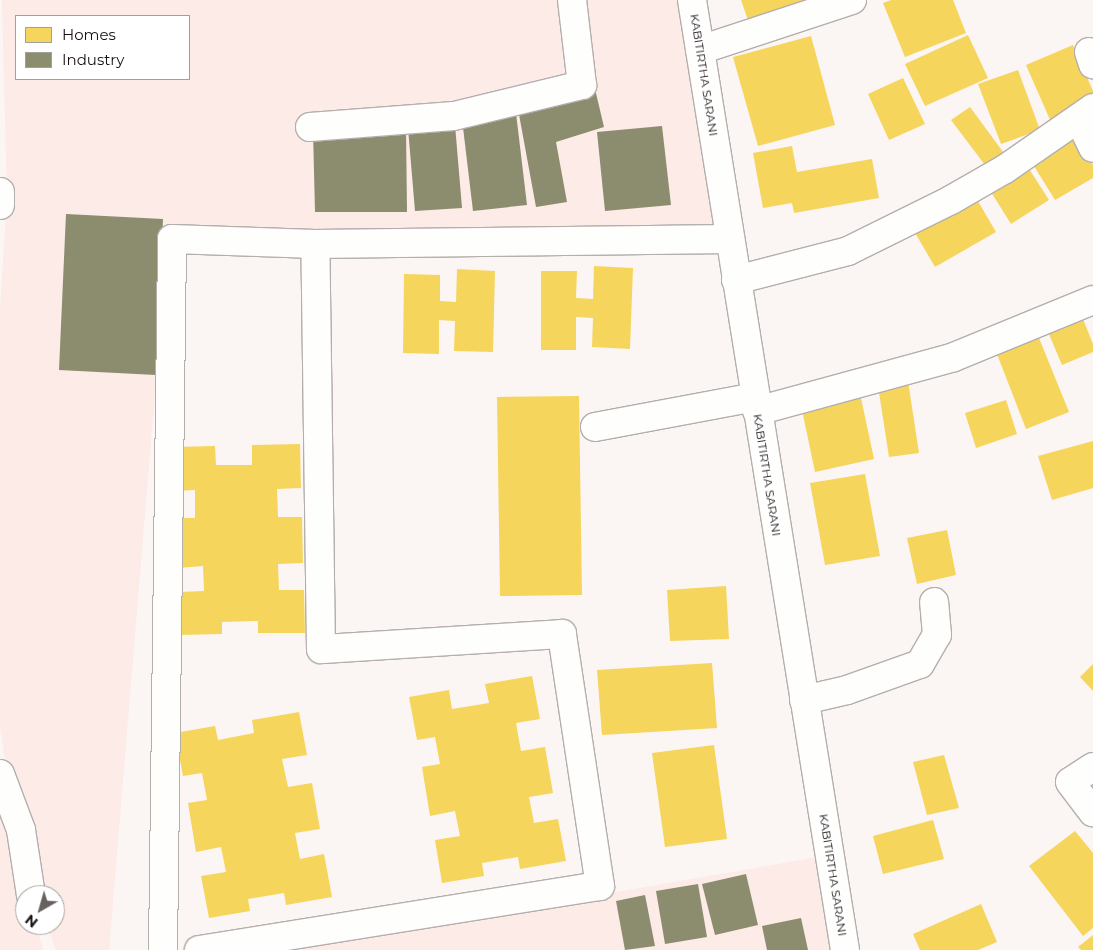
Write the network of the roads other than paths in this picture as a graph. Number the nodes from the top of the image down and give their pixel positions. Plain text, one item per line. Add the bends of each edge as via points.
1 (572, 0) edge
2 (692, 0) edge
3 (852, 0) edge
4 (700, 50) junction
5 (1086, 114) edge
6 (310, 127) dead end
7 (1093, 148) edge
8 (0, 192) edge
9 (0, 206) edge
10 (730, 239) junction
11 (315, 244) junction
12 (736, 280) junction
13 (1091, 305) edge
14 (756, 404) junction
15 (595, 427) dead end
16 (934, 602) dead end
17 (804, 700) junction
18 (1093, 767) edge
19 (0, 774) edge
20 (1093, 812) edge
21 (28, 885) edge
22 (163, 950) edge
23 (199, 950) edge
24 (845, 950) edge

1 - 6 street via 582,85 454,116
2 - 4 street, KABITIRTHA SARANI
3 - 4 street
4 - 10 street, KABITIRTHA SARANI
5 - 7 street
5 - 12 street via 951,200 848,251
8 - 9 street
10 - 11 street
10 - 12 street, KABITIRTHA SARANI
11 - 22 street via 172,239
11 - 23 street via 321,649 562,634 600,886
12 - 14 street, KABITIRTHA SARANI
13 - 14 street via 954,357
14 - 15 street
14 - 17 street, KABITIRTHA SARANI
16 - 17 street via 937,635 920,664 846,690
17 - 24 street, KABITIRTHA SARANI
18 - 20 street via 1070,782
19 - 21 street via 20,830

